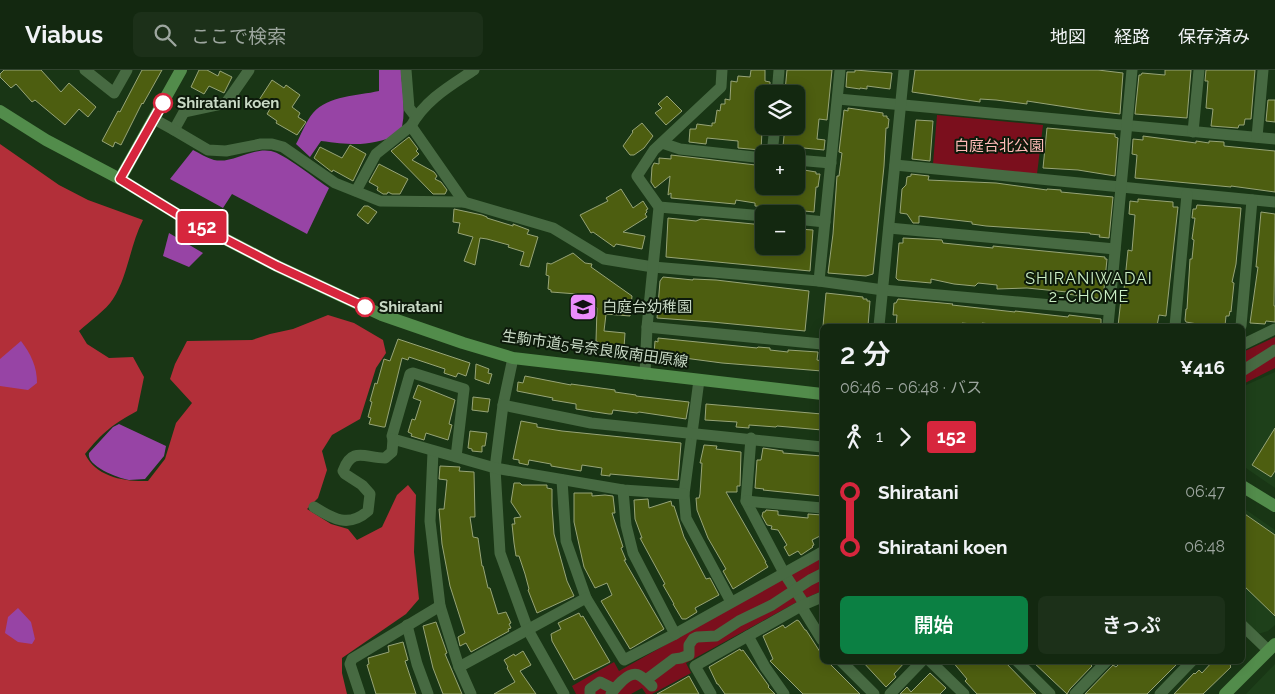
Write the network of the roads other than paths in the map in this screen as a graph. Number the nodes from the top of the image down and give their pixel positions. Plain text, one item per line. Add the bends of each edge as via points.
1 (85, 70) edge
2 (127, 70) edge
3 (181, 70) edge
4 (249, 70) edge
5 (406, 70) edge
6 (474, 70) edge
7 (722, 70) edge
8 (779, 70) edge
9 (840, 70) edge
10 (904, 70) edge
11 (1132, 70) edge
12 (1199, 70) edge
13 (1263, 70) edge
14 (778, 85) edge
15 (838, 98) junction
16 (900, 103) junction
17 (0, 111) edge
18 (154, 119) junction
19 (414, 122) junction
20 (1128, 125) junction
21 (174, 130) junction
22 (1193, 132) junction
23 (1257, 137) junction
24 (1275, 139) edge
25 (662, 143) junction
26 (755, 157) edge
27 (805, 161) edge
28 (831, 163) junction
29 (895, 165) junction
30 (120, 179) junction
31 (1122, 186) junction
32 (356, 191) junction
33 (1187, 194) junction
34 (1252, 200) junction
35 (464, 202) junction
36 (1275, 202) edge
37 (659, 207) junction
38 (755, 215) edge
39 (805, 220) edge
40 (825, 222) junction
41 (889, 228) junction
42 (1115, 248) junction
43 (654, 267) junction
44 (819, 281) junction
45 (883, 290) junction
46 (1109, 310) junction
47 (879, 324) edge
48 (1108, 324) edge
49 (1175, 324) edge
50 (1241, 324) edge
51 (647, 327) junction
52 (1275, 329) edge
53 (820, 344) edge
54 (1245, 344) edge
55 (1275, 350) edge
56 (514, 358) junction
57 (1245, 369) edge
58 (645, 374) junction
59 (699, 380) junction
60 (820, 394) edge
61 (503, 405) junction
62 (691, 433) junction
63 (751, 438) junction
64 (393, 439) junction
65 (820, 447) edge
66 (434, 452) junction
67 (456, 457) junction
68 (495, 468) junction
69 (562, 480) junction
70 (1245, 488) edge
71 (623, 490) junction
72 (684, 494) junction
73 (746, 501) junction
74 (1275, 506) edge
75 (314, 507) dead end
76 (820, 508) edge
77 (820, 553) edge
78 (784, 573) junction
79 (820, 575) edge
80 (794, 591) junction
81 (586, 598) junction
82 (820, 598) edge
83 (731, 602) junction
84 (440, 606) junction
85 (803, 606) junction
86 (407, 625) junction
87 (1245, 628) edge
88 (528, 630) junction
89 (675, 634) junction
90 (748, 636) junction
91 (820, 636) edge
92 (1271, 647) edge
93 (844, 664) edge
94 (919, 664) edge
95 (933, 664) edge
96 (1020, 664) edge
97 (1103, 664) edge
98 (1189, 664) edge
99 (459, 667) junction
100 (612, 691) edge
101 (360, 694) edge
102 (428, 694) edge
103 (471, 694) edge
104 (564, 694) edge
105 (590, 694) edge
106 (711, 694) edge
107 (784, 694) edge
108 (874, 694) edge
109 (890, 694) edge
110 (964, 694) edge
111 (1050, 694) edge
112 (1075, 694) edge
113 (1160, 694) edge
114 (1225, 694) edge

1 - 2 street via 114,93
3 - 18 street
4 - 21 street via 226,103 184,112
5 - 19 street via 409,108
6 - 19 street via 443,91 419,112
7 - 25 street via 721,87
8 - 14 street
9 - 15 street
10 - 16 street
11 - 20 street
12 - 22 street
13 - 23 street
15 - 16 street
15 - 28 street
16 - 20 street
16 - 29 street
17 - 30 street, 生駒市道5号奈良阪南田原線 via 46,140
18 - 21 street
18 - 30 street
19 - 32 street via 376,154
19 - 35 street
20 - 22 street
20 - 31 street
21 - 32 street via 208,150 226,151 261,144 284,147 335,183
22 - 23 street
23 - 24 street
25 - 26 street via 680,149
25 - 37 street via 637,176
27 - 28 street
28 - 40 street
29 - 31 street
29 - 41 street
30 - 56 street, 生駒市道5号奈良阪南田原線 via 277,266 382,315
31 - 33 street
31 - 42 street
32 - 35 street via 380,201
33 - 34 street
33 - 49 street
34 - 36 street
34 - 50 street
35 - 43 street via 553,228 604,259
37 - 38 street
37 - 43 street
39 - 40 street
40 - 44 street
41 - 42 street
41 - 45 street
42 - 46 street
43 - 44 street
43 - 51 street
44 - 45 street
45 - 46 street
45 - 47 street
46 - 48 street
51 - 53 street
51 - 58 street
52 - 54 street
55 - 57 street
56 - 58 street, 生駒市道5号奈良阪南田原線
56 - 61 street
58 - 59 street, 生駒市道5号奈良阪南田原線
59 - 60 street, 生駒市道5号奈良阪南田原線
59 - 62 street
61 - 62 street via 591,423
61 - 68 street
62 - 63 street
62 - 72 street
63 - 65 street
63 - 73 street
64 - 66 street
64 - 67 street via 410,374 413,373 464,389
64 - 75 street via 392,452 385,458 352,456 343,470 370,494 368,511 349,520 333,519
66 - 67 street
66 - 84 street via 430,521
67 - 68 street
68 - 69 street
68 - 88 street via 500,553
69 - 71 street
69 - 81 street via 566,541
70 - 74 street
71 - 72 street
71 - 89 street via 626,525 633,553
72 - 83 street via 686,518
73 - 76 street
73 - 78 street
77 - 78 street
78 - 80 street
78 - 83 street
79 - 80 street
80 - 85 street
80 - 100 street via 716,636 692,639 689,655 674,659 649,683 634,673
81 - 88 street
81 - 89 street via 624,660
82 - 85 street
83 - 89 street
84 - 86 street
84 - 99 street
85 - 90 street
85 - 91 street
86 - 101 street via 352,659 350,664
86 - 102 street
87 - 92 street
88 - 99 street
88 - 104 street
90 - 106 street via 695,666
90 - 107 street
92 - 114 street
93 - 108 street
94 - 109 street
95 - 110 street
96 - 111 street
97 - 112 street
98 - 113 street
99 - 103 street
100 - 105 street via 600,682 590,689

